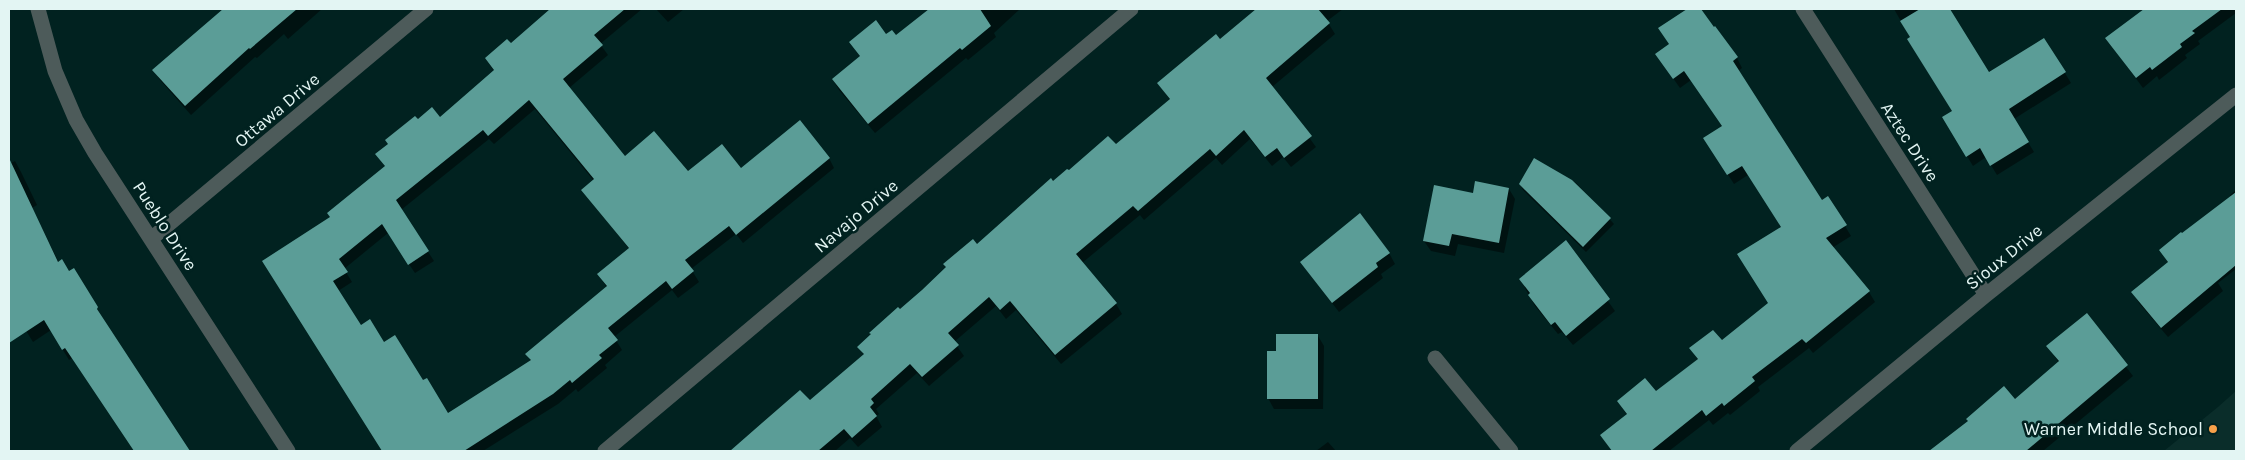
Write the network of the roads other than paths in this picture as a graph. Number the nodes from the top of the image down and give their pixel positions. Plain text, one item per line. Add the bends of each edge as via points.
1 (38, 9) edge
2 (426, 9) edge
3 (1131, 9) edge
4 (1803, 9) edge
5 (2236, 95) edge
6 (151, 239) junction
7 (1986, 295) junction
8 (1435, 358) dead end
9 (288, 451) edge
10 (605, 451) edge
11 (1511, 451) edge
12 (1797, 451) edge

1 - 6 street, Pueblo Drive via 55,71 76,120
2 - 6 street, Ottawa Drive
3 - 10 street, Navajo Drive
4 - 7 street, Aztec Drive
5 - 7 street, Sioux Drive
6 - 9 street, Pueblo Drive
7 - 12 street, Sioux Drive
8 - 11 street

